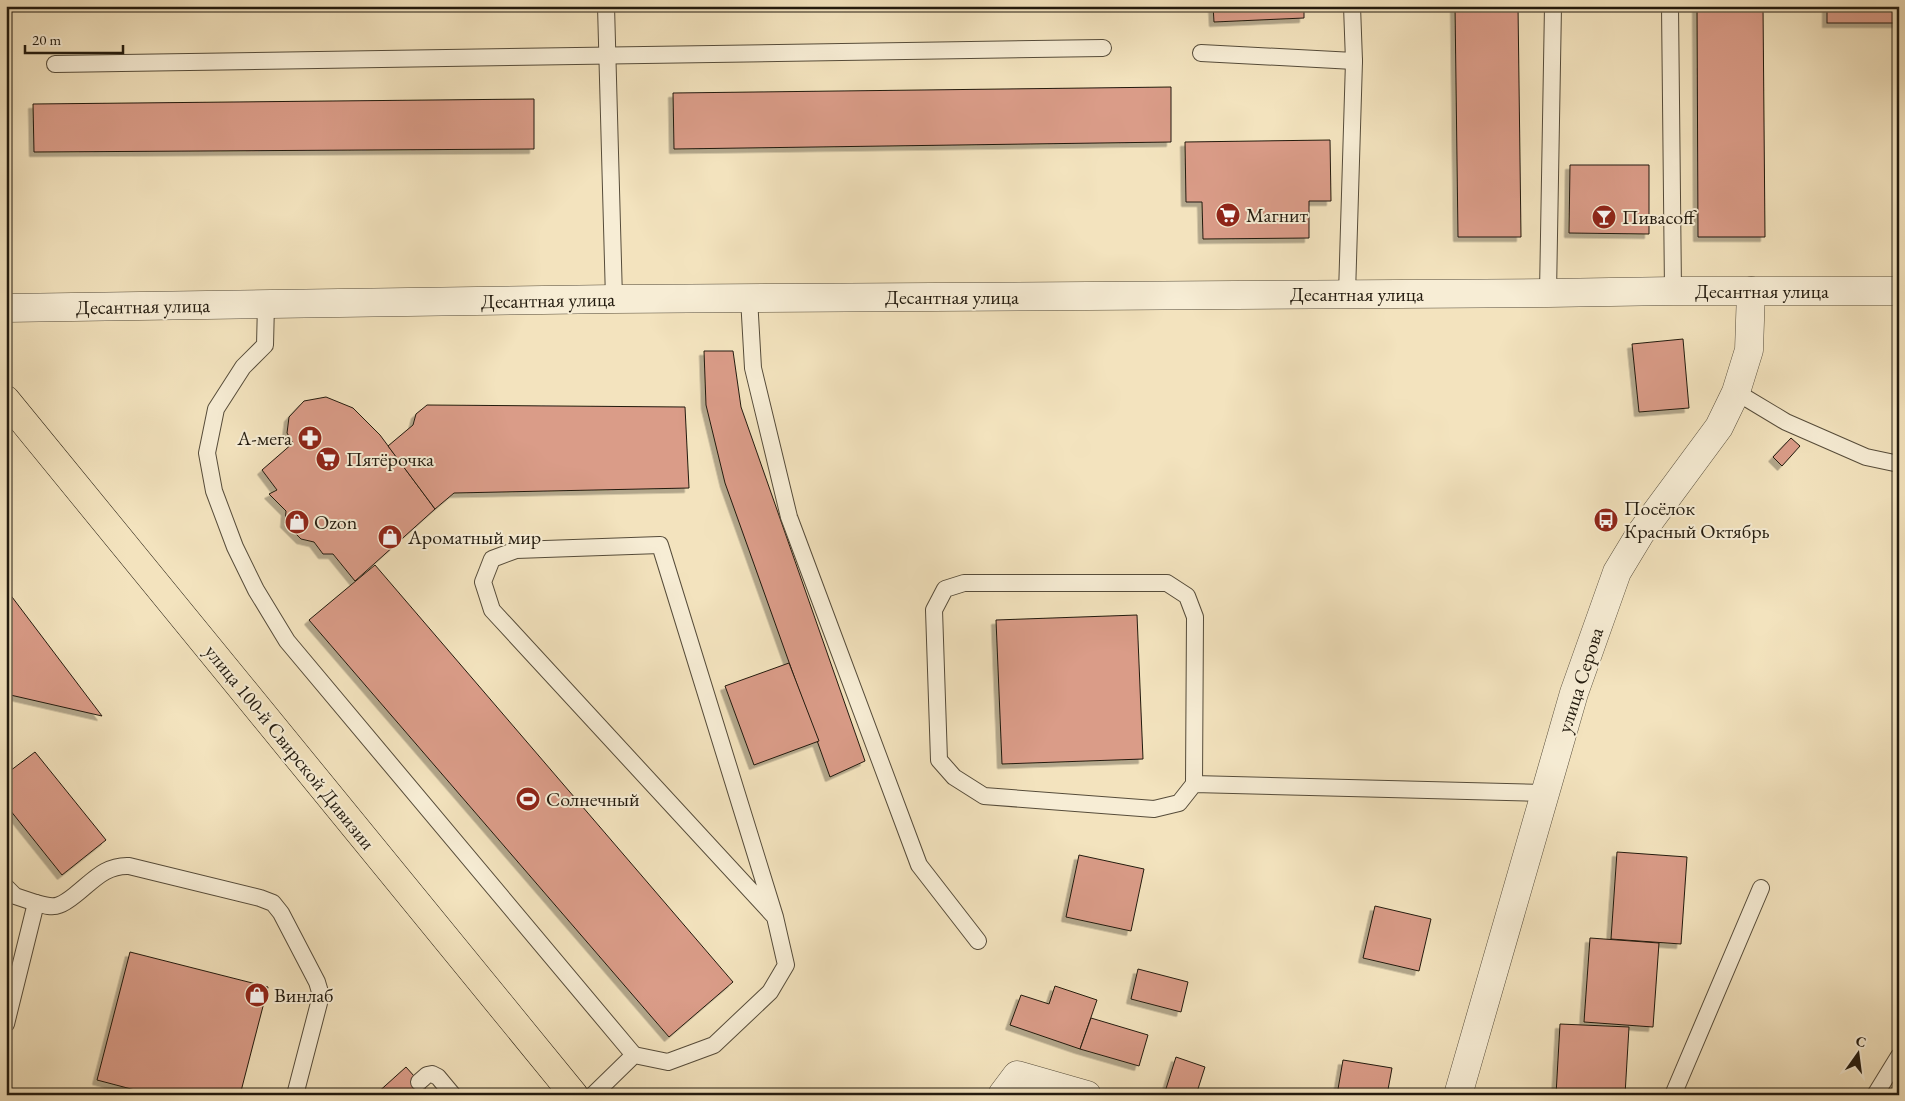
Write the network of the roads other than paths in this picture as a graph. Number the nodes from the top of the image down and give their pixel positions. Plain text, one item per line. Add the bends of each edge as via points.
1 (606, 6) edge
2 (1352, 6) edge
3 (1553, 6) edge
4 (1670, 6) edge
5 (1103, 48) dead end
6 (1201, 53) dead end
7 (606, 56) junction
8 (1354, 61) junction
9 (56, 64) dead end
10 (1673, 291) junction
11 (1751, 291) junction
12 (1899, 291) edge
13 (1548, 293) junction
14 (1347, 294) junction
15 (749, 298) junction
16 (614, 299) junction
17 (266, 304) junction
18 (6, 308) edge
19 (1736, 392) junction
20 (6, 400) edge
21 (1899, 464) edge
22 (1194, 784) junction
23 (1544, 793) junction
24 (6, 888) edge
25 (1761, 888) dead end
26 (36, 903) junction
27 (775, 917) junction
28 (978, 941) dead end
29 (6, 1024) edge
30 (634, 1055) junction
31 (1899, 1056) edge
32 (420, 1082) dead end
33 (1009, 1085) edge
34 (295, 1095) edge
35 (453, 1095) edge
36 (574, 1095) edge
37 (593, 1095) edge
38 (1087, 1095) edge
39 (1458, 1095) edge
40 (1673, 1095) edge
41 (1876, 1095) edge

1 - 7 lane
2 - 8 lane
3 - 13 lane
4 - 10 lane
5 - 7 lane
6 - 8 lane
7 - 9 lane
7 - 16 lane
8 - 14 lane
10 - 11 street, Десантная улица
10 - 13 street, Десантная улица
11 - 12 street, Десантная улица
11 - 19 street, улица Серова via 1749,350
13 - 14 street, Десантная улица
14 - 15 street, Десантная улица
15 - 16 street, Десантная улица
15 - 28 lane via 754,368 789,517 919,865
16 - 17 street, Десантная улица
17 - 18 street, Десантная улица
17 - 30 lane via 265,345 243,367 216,409 207,453 214,491 235,547 256,590 287,641
19 - 21 lane via 1786,422 1866,457
19 - 23 street, улица Серова via 1719,427 1640,534 1617,572 1574,693
20 - 36 main road, улица 100-й Свирской Дивизии
22 - 22 lane via 1195,617 1187,596 1167,584 964,583 945,588 934,610 939,760 954,778 984,796 1154,810 1179,803
22 - 23 lane
23 - 39 street, улица Серова
24 - 26 lane via 15,896
25 - 40 lane
26 - 29 lane
26 - 34 lane via 58,906 106,870 117,866 138,868 273,903 320,992
27 - 27 lane via 660,545 516,550 492,559 483,582 492,610
27 - 30 lane via 786,964 770,992 714,1046 668,1062
30 - 37 lane
31 - 41 lane
32 - 35 lane via 432,1074
33 - 38 street

